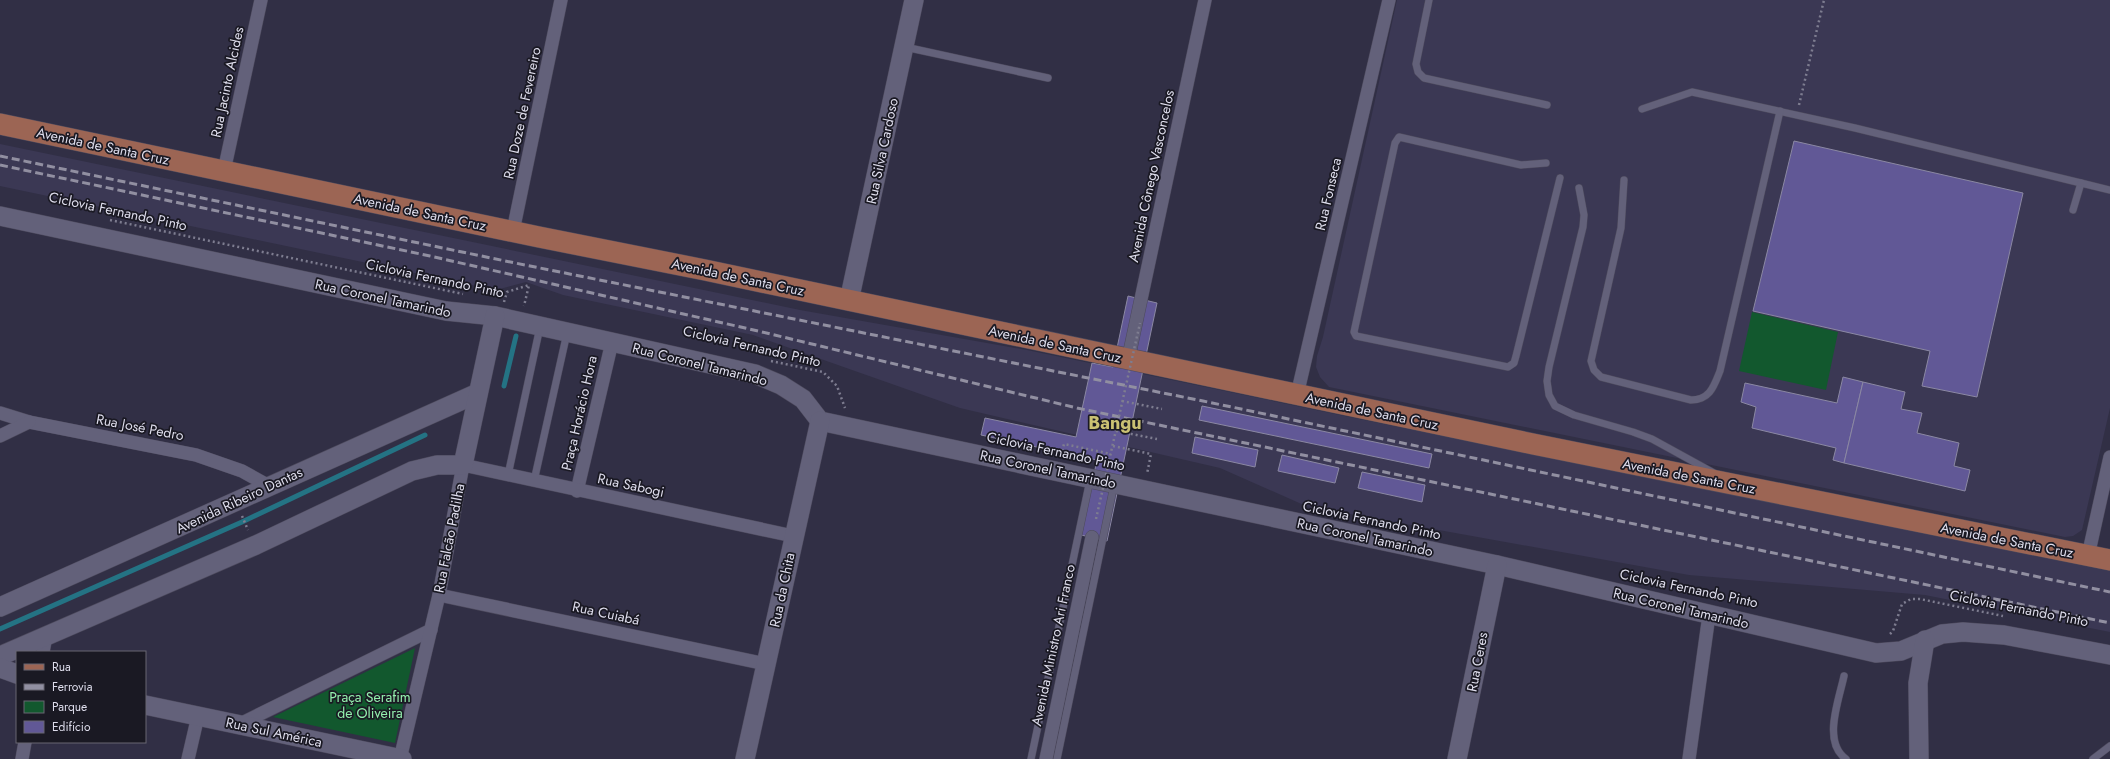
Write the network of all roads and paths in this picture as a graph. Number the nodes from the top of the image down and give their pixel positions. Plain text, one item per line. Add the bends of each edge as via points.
1 (261, 0) edge
2 (561, 0) edge
3 (914, 0) edge
4 (1205, 0) edge
5 (1389, 0) edge
6 (1429, 0) edge
7 (1824, 0) edge
8 (904, 47) junction
9 (1048, 78) dead end
10 (1547, 105) dead end
11 (1642, 109) dead end
12 (1780, 111) junction
13 (1797, 115) junction
14 (0, 124) edge
15 (1546, 163) dead end
16 (224, 171) junction
17 (1560, 178) dead end
18 (1624, 180) dead end
19 (2081, 183) junction
20 (1579, 188) dead end
21 (2110, 190) edge
22 (2073, 210) dead end
23 (0, 216) edge
24 (109, 220) dead end
25 (513, 232) junction
26 (529, 285) dead end
27 (465, 294) dead end
28 (850, 301) junction
29 (518, 305) dead end
30 (502, 308) junction
31 (532, 308) dead end
32 (1140, 323) dead end
33 (540, 327) junction
34 (567, 333) junction
35 (612, 342) junction
36 (769, 360) dead end
37 (1128, 360) junction
38 (478, 393) junction
39 (1297, 395) junction
40 (1122, 401) junction
41 (1162, 409) dead end
42 (0, 413) edge
43 (848, 413) dead end
44 (820, 421) junction
45 (29, 422) junction
46 (1116, 431) junction
47 (0, 436) edge
48 (1157, 439) dead end
49 (1112, 446) junction
50 (1062, 452) dead end
51 (1110, 454) junction
52 (1151, 454) dead end
53 (2110, 457) edge
54 (463, 465) junction
55 (1095, 474) junction
56 (508, 475) junction
57 (1115, 478) junction
58 (534, 481) junction
59 (269, 486) junction
60 (1739, 486) junction
61 (577, 491) junction
62 (241, 514) dead end
63 (1096, 519) dead end
64 (248, 529) dead end
65 (793, 536) junction
66 (1092, 538) dead end
67 (2088, 556) junction
68 (2110, 560) edge
69 (1497, 565) junction
70 (438, 595) junction
71 (0, 607) edge
72 (1709, 615) junction
73 (2004, 616) dead end
74 (430, 630) junction
75 (1886, 637) dead end
76 (1925, 640) junction
77 (44, 644) edge
78 (18, 651) edge
79 (16, 652) edge
80 (2110, 655) edge
81 (0, 656) edge
82 (766, 664) junction
83 (0, 668) edge
84 (16, 674) edge
85 (1844, 676) dead end
86 (146, 705) edge
87 (198, 716) junction
88 (240, 724) junction
89 (25, 743) edge
90 (2110, 746) edge
91 (22, 759) edge
92 (188, 759) edge
93 (400, 759) edge
94 (746, 759) edge
95 (1031, 759) edge
96 (1046, 759) edge
97 (1057, 759) edge
98 (1458, 759) edge
99 (1689, 759) edge
100 (1846, 759) edge
101 (1919, 759) edge
102 (2093, 759) edge

1 - 16 street, Rua Jacinto Alcides
2 - 25 street, Rua Doze de Fevereiro
3 - 8 main road, Rua Silva Cardoso
4 - 37 street, Avenida Cônego Vasconcelos
5 - 39 street, Rua Fonseca
6 - 10 lane via 1416,64 1418,72 1424,78
7 - 13 path
8 - 9 lane
8 - 28 main road, Rua Silva Cardoso
11 - 12 lane via 1692,92
12 - 13 lane
12 - 18 lane via 1720,371 1707,397 1699,400 1601,378 1594,370 1591,361 1621,228
13 - 19 lane
14 - 16 main road, Avenida de Santa Cruz
15 - 17 lane via 1521,165 1399,138 1395,143 1387,176 1354,332 1356,336 1508,367 1514,363
16 - 25 main road, Avenida de Santa Cruz
19 - 21 lane
19 - 22 lane
20 - 60 lane via 1584,215 1583,227 1549,367 1549,395 1555,406 1574,415 1652,439
23 - 30 main road, Rua Coronel Tamarindo via 446,311
24 - 27 path, Ciclovia Fernando Pinto
25 - 28 main road, Avenida de Santa Cruz
26 - 30 path via 507,292
28 - 37 main road, Avenida de Santa Cruz
29 - 31 path, Ciclovia Fernando Pinto
30 - 33 main road, Rua Coronel Tamarindo
30 - 38 main road, Rua Falcão Padilha
32 - 40 path, bridge
33 - 34 main road, Rua Coronel Tamarindo
33 - 56 lane
34 - 35 main road, Rua Coronel Tamarindo
34 - 58 lane
35 - 44 main road, Rua Coronel Tamarindo via 755,374 781,385 803,399
35 - 61 street, Praça Horácio Hora
36 - 43 path, Ciclovia Fernando Pinto via 823,372 837,386
37 - 39 main road, Avenida de Santa Cruz
38 - 54 main road, Rua Falcão Padilha
38 - 59 main road, Avenida Ribeiro Dantas
39 - 60 main road, Avenida de Santa Cruz
40 - 41 path
40 - 46 path, bridge
42 - 45 street, Rua José Pedro
44 - 55 main road, Rua Coronel Tamarindo
44 - 65 main road, Rua da Chita
45 - 47 street
45 - 59 street, Rua José Pedro via 196,455 242,472
46 - 48 path
46 - 49 path, bridge
49 - 51 path, bridge
49 - 52 path
50 - 51 path via 1064,444
51 - 63 path, bridge
53 - 67 street
54 - 56 street, Rua Sabogi
54 - 70 street, Rua Falcão Padilha
54 - 77 main road via 437,466 412,471
55 - 57 main road, Rua Coronel Tamarindo
55 - 57 path, Ciclovia Fernando Pinto
55 - 95 lane
56 - 58 street, Rua Sabogi
57 - 69 main road, Rua Coronel Tamarindo
57 - 97 lane
58 - 61 street, Rua Sabogi
59 - 71 main road, Avenida Ribeiro Dantas
60 - 67 main road, Avenida de Santa Cruz
61 - 65 street, Rua Sabogi
62 - 64 path
65 - 82 main road, Rua da Chita
66 - 96 street, Avenida Ministro Ari Franco
67 - 68 main road, Avenida de Santa Cruz
69 - 72 main road, Rua Coronel Tamarindo
69 - 98 main road, Rua Ceres
70 - 74 street, Rua Falcão Padilha
70 - 82 street, Rua Cuiabá
72 - 76 main road, Rua Coronel Tamarindo via 1876,653 1901,651
72 - 99 street
73 - 75 path, Ciclovia Fernando Pinto via 1911,599 1902,604 1893,631
74 - 88 street
74 - 93 street, Rua Falcão Padilha
76 - 80 main road, Rua Coronel Tamarindo via 1942,634 1963,632 2004,635
76 - 101 main road via 1918,683
77 - 78 main road
79 - 81 main road
82 - 94 main road, Rua da Chita
83 - 84 main road
85 - 100 lane via 1834,730 1839,754
86 - 87 main road, Rua Sul América
87 - 88 main road, Rua Sul América
87 - 92 street
88 - 93 main road, Rua Sul América
89 - 91 street
90 - 102 lane

